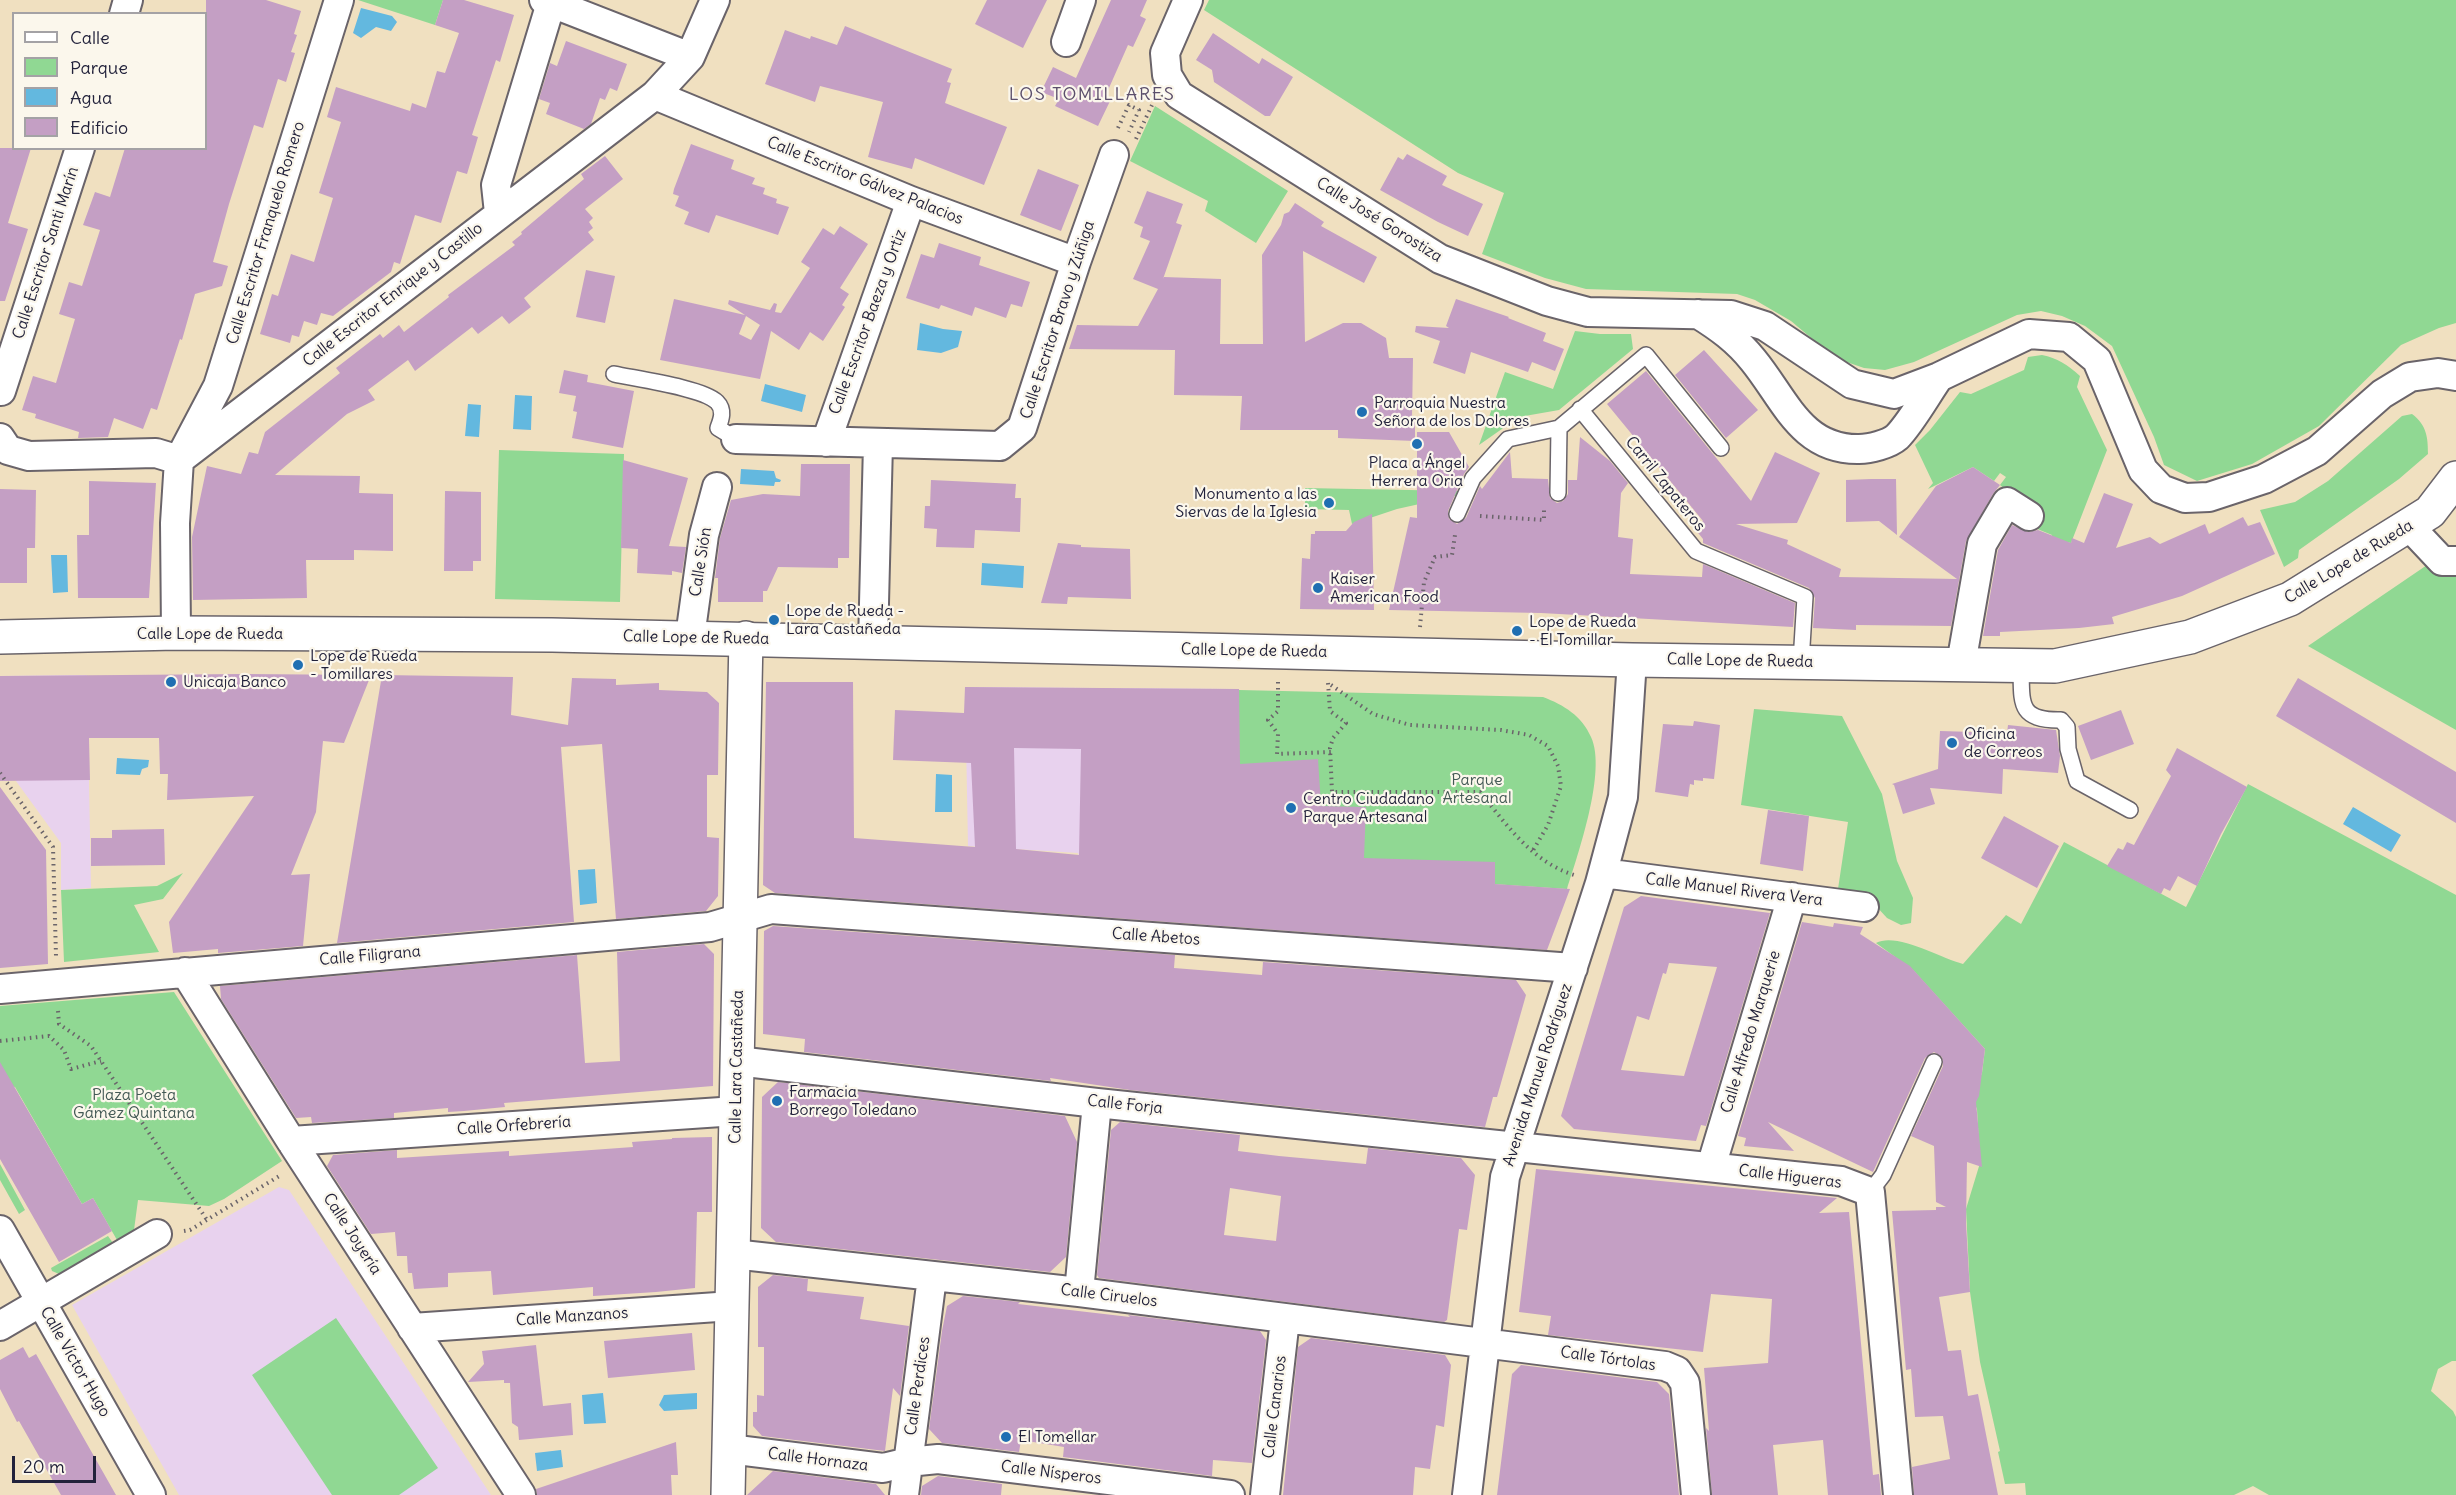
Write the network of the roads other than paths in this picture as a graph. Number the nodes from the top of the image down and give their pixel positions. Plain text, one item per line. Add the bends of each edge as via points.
1 (339, 0) edge
2 (715, 0) edge
3 (1081, 0) edge
4 (1188, 0) edge
5 (548, 2) edge
6 (1066, 42) dead end
7 (690, 57) junction
8 (655, 95) junction
9 (79, 150) edge
10 (1114, 155) road end
11 (911, 201) junction
12 (499, 213) junction
13 (1076, 262) junction
14 (1696, 313) junction
15 (614, 374) dead end
16 (2456, 376) edge
17 (1939, 377) junction
18 (0, 391) edge
19 (1580, 409) junction
20 (1559, 428) junction
21 (0, 438) edge
22 (736, 439) joint
23 (825, 442) junction
24 (878, 444) junction
25 (1721, 448) dead end
26 (179, 459) junction
27 (2456, 478) edge
28 (717, 487) dead end
29 (1558, 493) dead end
30 (2432, 512) edge
31 (1457, 514) road end
32 (2029, 516) dead end
33 (2456, 561) edge
34 (176, 633) junction
35 (0, 637) edge
36 (690, 637) junction
37 (746, 638) junction
38 (873, 643) junction
39 (1632, 660) junction
40 (1801, 662) junction
41 (1961, 664) junction
42 (2021, 667) junction
43 (2130, 810) dead end
44 (1601, 878) junction
45 (1792, 897) junction
46 (1864, 907) dead end
47 (740, 918) junction
48 (1573, 968) junction
49 (185, 972) junction
50 (0, 989) edge
51 (737, 1061) junction
52 (1934, 1062) dead end
53 (1097, 1103) junction
54 (736, 1111) junction
55 (291, 1141) junction
56 (1514, 1145) junction
57 (1711, 1167) junction
58 (1870, 1192) junction
59 (0, 1230) edge
60 (157, 1234) road end
61 (733, 1254) junction
62 (932, 1277) junction
63 (1079, 1292) junction
64 (42, 1303) junction
65 (732, 1306) junction
66 (1285, 1319) junction
67 (0, 1326) edge
68 (412, 1328) junction
69 (1484, 1342) junction
70 (729, 1449) junction
71 (908, 1462) junction
72 (151, 1495) edge
73 (521, 1495) edge
74 (728, 1495) edge
75 (904, 1495) edge
76 (1230, 1495) edge
77 (1265, 1495) edge
78 (1467, 1495) edge
79 (1696, 1495) edge
80 (1898, 1495) edge

1 - 26 street, Calle Escritor Franquelo Romero via 218,386
2 - 7 street, Calle Escritor Enrique y Castillo
3 - 6 street
4 - 14 street, Calle José Gorostiza via 1165,53 1167,75 1179,94 1440,259 1547,301 1588,312
5 - 7 street
5 - 12 street via 496,185
7 - 8 street, Calle Escritor Enrique y Castillo
8 - 11 street, Calle Escritor Gálvez Palacios
8 - 12 street, Calle Escritor Enrique y Castillo
9 - 18 street, Calle Escritor Santi Marín
10 - 13 street, Calle Escritor Bravo y Zúñiga
11 - 13 street, Calle Escritor Gálvez Palacios
11 - 23 street, Calle Escritor Baeza y Ortiz
12 - 26 street, Calle Escritor Enrique y Castillo
13 - 24 street, Calle Escritor Bravo y Zúñiga via 1022,428 1000,446
14 - 17 street, Calle José Gorostiza via 1731,315 1766,326 1852,384 1894,394
14 - 17 street, Calle José Gorostiza via 1727,332 1754,360 1798,423 1817,440 1843,449 1868,449 1896,438
15 - 22 lane via 705,394 719,404 722,415 718,428
16 - 17 street, Calle José Gorostiza via 2438,373 2410,377 2382,394 2317,451 2264,479 2209,497 2185,498 2161,489 2143,470 2097,360 2069,338 2029,334
19 - 20 lane
19 - 25 lane via 1646,356
19 - 40 lane, Carril Zapateros via 1696,551 1805,597
20 - 29 lane
20 - 31 lane via 1508,440 1473,478
21 - 26 street via 8,450 29,456 156,453
22 - 23 street
23 - 24 street
24 - 38 street
26 - 34 street
27 - 30 main road, Calle Lope de Rueda
28 - 36 street, Calle Sión via 704,535
30 - 33 street via 2442,561
30 - 42 main road, Calle Lope de Rueda via 2290,599 2190,637 2055,666
32 - 41 street via 2007,502 1982,544
34 - 35 main road, Calle Lope de Rueda
34 - 36 main road, Calle Lope de Rueda
36 - 37 main road, Calle Lope de Rueda
37 - 38 main road, Calle Lope de Rueda
37 - 47 main road, Calle Lara Castañeda
38 - 39 main road, Calle Lope de Rueda
39 - 40 main road, Calle Lope de Rueda
39 - 44 street, Avenida Manuel Rodríguez via 1623,797
40 - 41 main road, Calle Lope de Rueda
41 - 42 main road, Calle Lope de Rueda
42 - 43 lane via 2022,705 2031,715 2061,720 2067,727 2068,749 2077,781
44 - 45 street, Calle Manuel Rivera Vera
44 - 48 street, Avenida Manuel Rodríguez
45 - 46 street, Calle Manuel Rivera Vera
45 - 57 street, Calle Alfredo Marquerie
47 - 48 street, Calle Abetos via 771,909
47 - 49 street, Calle Filigrana via 710,927
47 - 51 main road, Calle Lara Castañeda
48 - 56 street, Avenida Manuel Rodríguez
49 - 50 street, Calle Filigrana
49 - 55 street, Calle Joyería
51 - 53 street, Calle Forja
51 - 54 main road, Calle Lara Castañeda
52 - 58 lane via 1883,1175
53 - 56 street, Calle Forja
53 - 63 street
54 - 55 street, Calle Orfebrería
54 - 61 main road, Calle Lara Castañeda
55 - 68 street, Calle Joyería
56 - 57 street, Calle Higueras
56 - 69 street, Avenida Manuel Rodríguez via 1505,1177
57 - 58 street, Calle Higueras via 1841,1181
58 - 80 street
59 - 64 street, Calle Víctor Hugo
60 - 64 street
61 - 62 street, Calle Ciruelos
61 - 65 main road, Calle Lara Castañeda
62 - 63 street, Calle Ciruelos
62 - 71 street, Calle Perdices
63 - 66 street, Calle Ciruelos
64 - 67 street
64 - 72 street, Calle Víctor Hugo
65 - 68 street, Calle Manzanos
65 - 70 main road, Calle Lara Castañeda
66 - 69 street, Calle Ciruelos
66 - 77 street, Calle Canarios
68 - 73 street, Calle Joyería
69 - 78 street, Avenida Manuel Rodríguez
69 - 79 street, Calle Tórtolas via 1665,1366 1677,1371 1685,1383
70 - 71 street, Calle Hornaza via 883,1468
70 - 74 main road, Calle Lara Castañeda
71 - 75 street, Calle Perdices
71 - 76 street, Calle Nísperos via 938,1459

